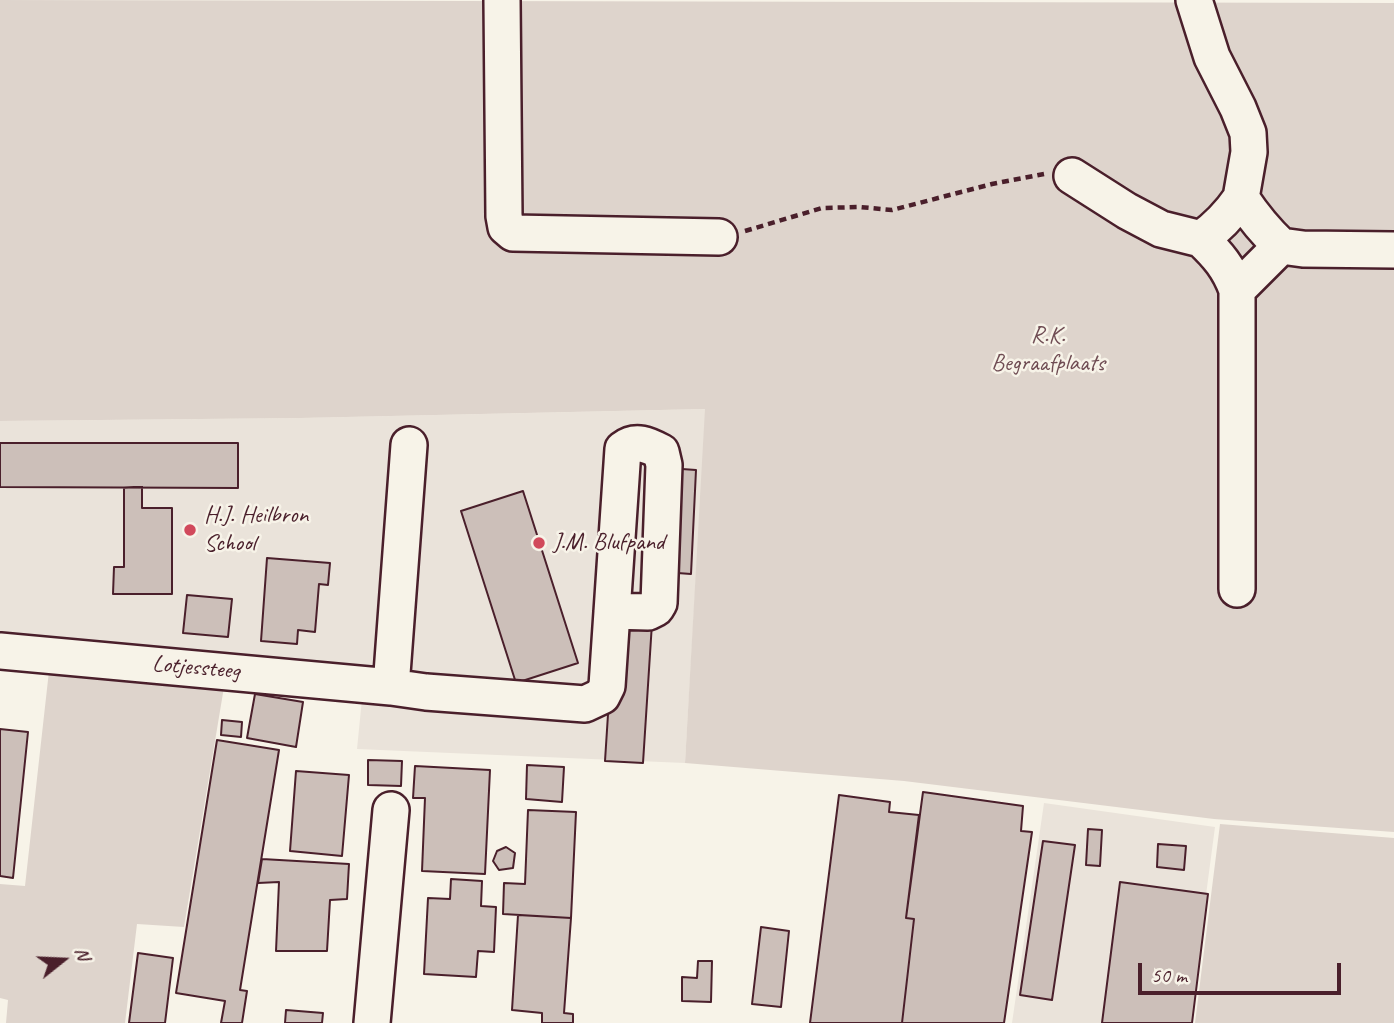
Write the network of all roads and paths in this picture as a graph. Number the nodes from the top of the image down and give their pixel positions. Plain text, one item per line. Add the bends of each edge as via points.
1 (502, 0) edge
2 (1194, 0) edge
3 (1072, 176) joint
4 (1241, 198) junction
5 (719, 237) joint
6 (1201, 239) junction
7 (1281, 246) junction
8 (1394, 250) edge
9 (1237, 289) junction
10 (409, 445) dead end
11 (1237, 589) dead end
12 (612, 611) dead end
13 (0, 651) edge
14 (391, 687) junction
15 (391, 810) dead end
16 (372, 1023) edge

1 - 5 street via 506,226 513,233
2 - 4 street via 1212,57 1248,133
3 - 5 path via 1051,172 892,210 822,208
3 - 6 street via 1161,229
4 - 6 street
4 - 7 street
6 - 9 street via 1219,256
7 - 8 street
7 - 9 street
9 - 11 street
10 - 14 street
12 - 14 street, Lotjessteeg via 607,686 602,696 585,704
13 - 14 street, Lotjessteeg
15 - 16 street

